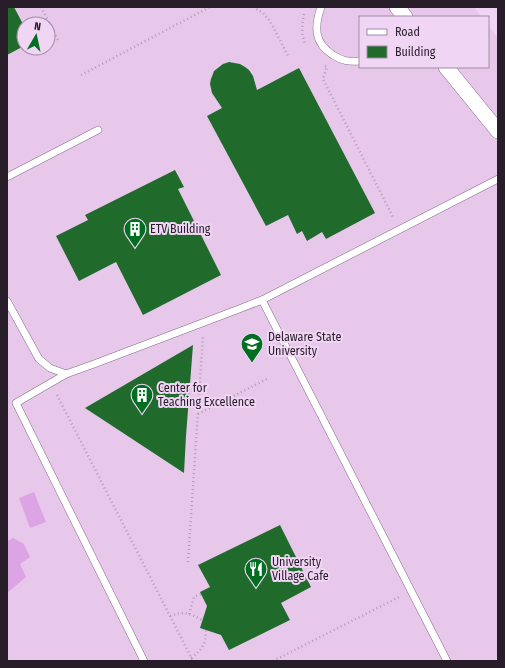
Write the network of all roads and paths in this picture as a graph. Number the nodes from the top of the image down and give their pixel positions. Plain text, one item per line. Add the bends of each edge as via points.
1 (41, 7) edge
2 (210, 7) edge
3 (253, 7) edge
4 (320, 7) edge
5 (396, 7) edge
6 (304, 14) dead end
7 (404, 16) edge
8 (59, 42) dead end
9 (307, 46) dead end
10 (288, 56) dead end
11 (359, 61) edge
12 (322, 64) dead end
13 (447, 68) edge
14 (81, 75) dead end
15 (98, 130) dead end
16 (498, 131) edge
17 (7, 177) edge
18 (498, 179) edge
19 (394, 219) dead end
20 (262, 300) junction
21 (7, 301) edge
22 (203, 336) dead end
23 (66, 374) junction
24 (269, 378) dead end
25 (57, 395) dead end
26 (198, 414) junction
27 (188, 562) dead end
28 (411, 591) junction
29 (201, 594) dead end
30 (189, 614) junction
31 (170, 616) junction
32 (202, 620) dead end
33 (206, 630) dead end
34 (192, 660) edge
35 (144, 661) edge
36 (273, 661) edge
37 (446, 661) edge

1 - 8 path
2 - 14 path
3 - 10 path via 270,21
4 - 11 lane via 317,18 320,42 339,59
5 - 7 street
6 - 9 path via 302,33
12 - 19 path via 327,67 323,80
13 - 16 street
15 - 17 lane
18 - 20 lane
20 - 23 lane
20 - 28 lane
21 - 23 lane via 39,359 50,368
22 - 26 path
23 - 35 lane via 16,402
24 - 26 path
25 - 31 path
26 - 27 path
28 - 36 path
28 - 37 lane
29 - 30 path via 194,597
30 - 31 path via 178,613
30 - 32 path
31 - 34 path
33 - 34 path via 202,648

